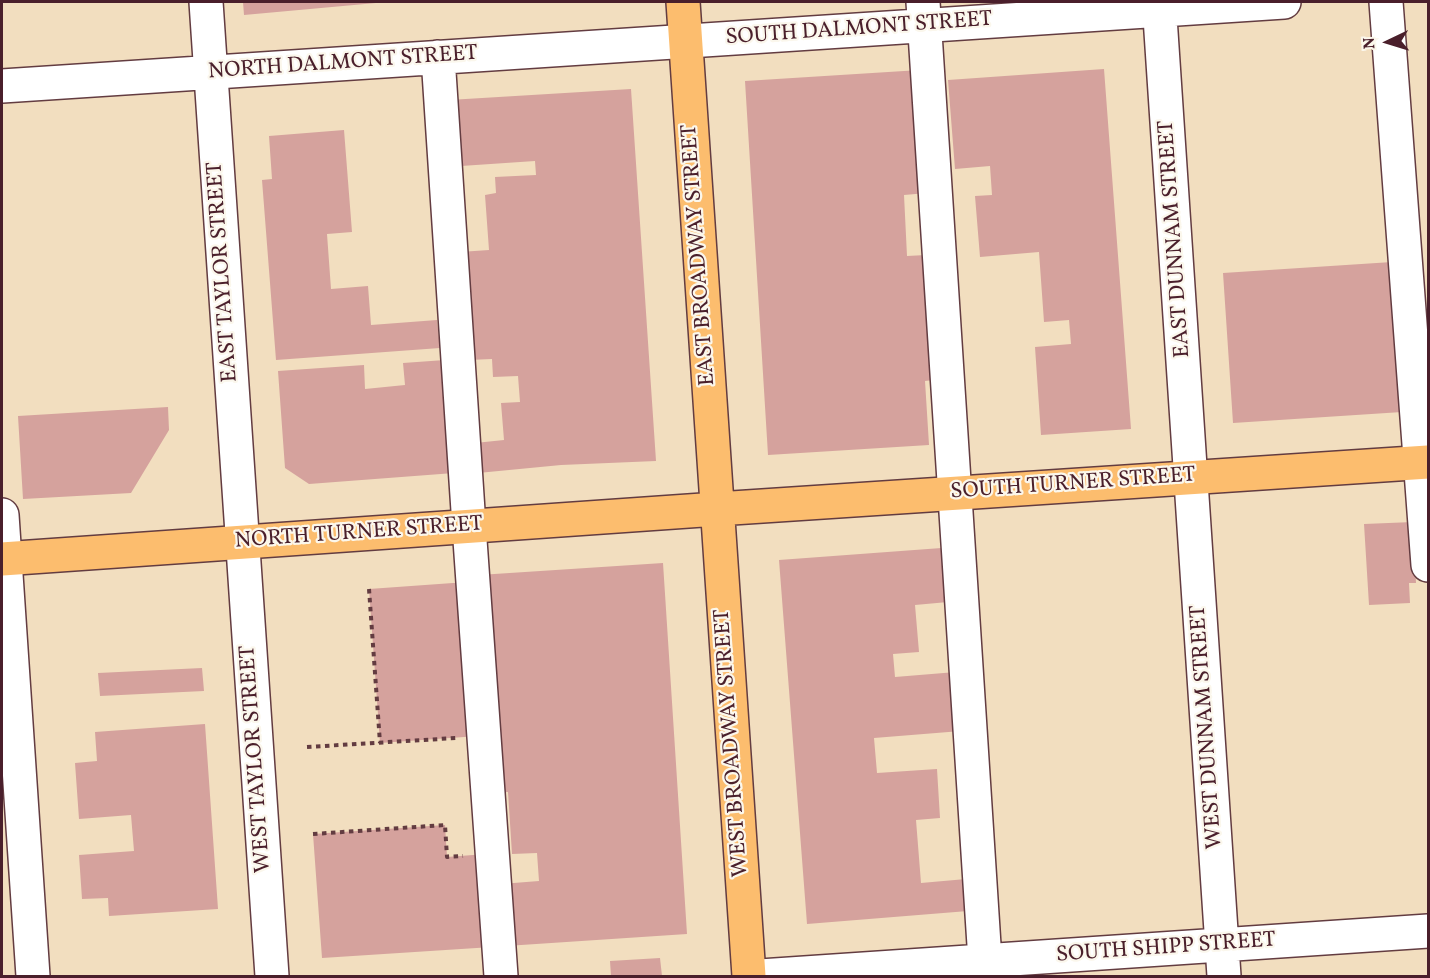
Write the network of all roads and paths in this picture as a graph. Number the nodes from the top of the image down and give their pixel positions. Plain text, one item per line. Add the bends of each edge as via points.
1 (206, 2) edge
2 (683, 2) edge
3 (1284, 2) edge
4 (1386, 2) edge
5 (1160, 6) edge
6 (924, 13) edge
7 (685, 41) junction
8 (438, 57) junction
9 (211, 72) junction
10 (2, 87) edge
11 (1425, 462) edge
12 (1192, 477) junction
13 (956, 493) junction
14 (717, 509) junction
15 (2, 515) edge
16 (469, 526) junction
17 (243, 542) junction
18 (3, 559) edge
19 (1428, 565) edge
20 (369, 589) dead end
21 (467, 737) dead end
22 (380, 743) junction
23 (307, 747) dead end
24 (313, 834) dead end
25 (466, 855) dead end
26 (1428, 931) edge
27 (1223, 961) edge
28 (986, 969) edge
29 (33, 976) edge
30 (272, 976) edge
31 (501, 976) edge
32 (749, 976) edge
33 (760, 976) edge

1 - 9 street, EAST TAYLOR STREET
2 - 7 main road, EAST BROADWAY STREET
3 - 5 street, SOUTH DALMONT STREET
4 - 11 street
5 - 6 street, SOUTH DALMONT STREET
5 - 12 street, EAST DUNNAM STREET
6 - 7 street, SOUTH DALMONT STREET
6 - 13 street
7 - 8 street, NORTH DALMONT STREET
7 - 14 main road, EAST BROADWAY STREET
8 - 9 street, NORTH DALMONT STREET
8 - 16 street
9 - 10 street, NORTH DALMONT STREET
9 - 17 street, EAST TAYLOR STREET
11 - 12 main road, SOUTH TURNER STREET
11 - 19 street
12 - 13 main road, SOUTH TURNER STREET
12 - 27 street, WEST DUNNAM STREET
13 - 14 main road, SOUTH TURNER STREET
13 - 28 street
14 - 16 main road, NORTH TURNER STREET
14 - 32 main road, WEST BROADWAY STREET
15 - 18 street
16 - 17 main road, NORTH TURNER STREET
16 - 31 street
17 - 18 main road, NORTH TURNER STREET
17 - 30 street, WEST TAYLOR STREET
18 - 29 street
20 - 22 path
21 - 22 path
22 - 23 path
24 - 25 path via 445,825 447,857
26 - 27 street, SOUTH SHIPP STREET
27 - 28 street, SOUTH SHIPP STREET
28 - 33 street, SOUTH SHIPP STREET

